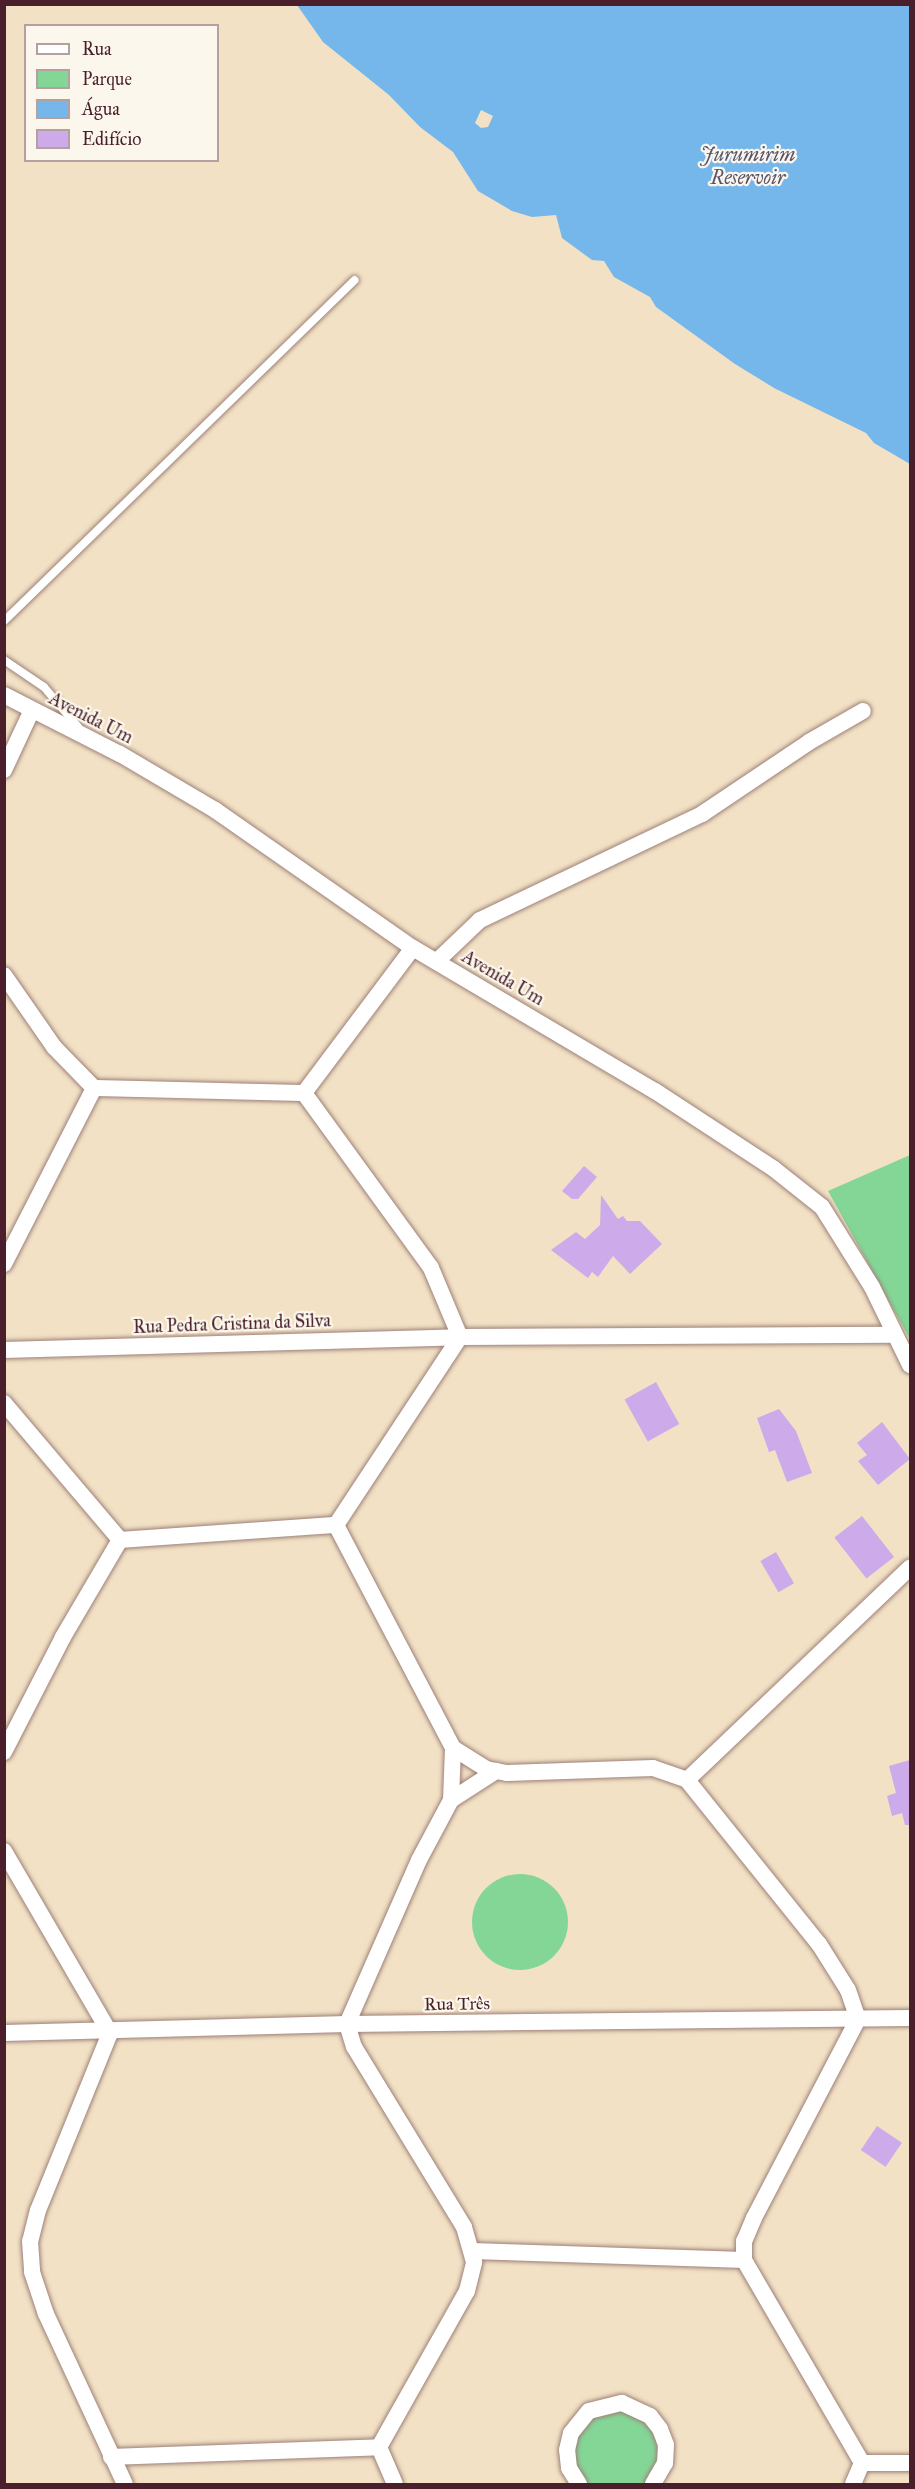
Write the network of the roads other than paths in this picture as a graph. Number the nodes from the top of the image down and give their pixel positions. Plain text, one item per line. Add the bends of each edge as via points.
1 (355, 280) dead end
2 (4, 621) edge
3 (4, 660) edge
4 (4, 695) edge
5 (32, 710) junction
6 (863, 711) dead end
7 (85, 736) junction
8 (4, 770) edge
9 (413, 948) junction
10 (437, 962) junction
11 (4, 975) edge
12 (94, 1088) junction
13 (304, 1093) junction
14 (4, 1264) edge
15 (894, 1335) junction
16 (460, 1337) junction
17 (4, 1350) edge
18 (910, 1365) edge
19 (4, 1403) edge
20 (336, 1525) junction
21 (120, 1540) junction
22 (910, 1568) edge
23 (453, 1748) junction
24 (4, 1752) edge
25 (496, 1771) junction
26 (687, 1780) junction
27 (451, 1800) junction
28 (4, 1851) edge
29 (910, 2018) edge
30 (858, 2019) junction
31 (347, 2024) junction
32 (4, 2033) edge
33 (110, 2033) junction
34 (473, 2251) junction
35 (744, 2260) junction
36 (379, 2448) junction
37 (111, 2457) junction
38 (862, 2463) junction
39 (910, 2463) edge
40 (125, 2484) edge
41 (395, 2484) edge
42 (579, 2484) edge
43 (653, 2484) edge
44 (853, 2484) edge

1 - 2 lane
3 - 7 lane via 57,700
4 - 5 street, Avenida Um
5 - 7 street, Avenida Um
5 - 8 street
6 - 10 street via 702,814 480,920
7 - 9 street, Avenida Um via 214,810
9 - 10 street, Avenida Um
9 - 13 street
10 - 15 street, Avenida Um via 655,1091 774,1169 822,1207 872,1287
11 - 12 street via 54,1047
12 - 13 street
12 - 14 street
13 - 16 street via 431,1268
15 - 16 street, Rua Pedra Cristina da Silva
15 - 18 street, Avenida Um
16 - 17 street, Rua Pedra Cristina da Silva
16 - 20 street
19 - 21 street
20 - 21 street
20 - 23 street
21 - 24 street via 63,1637
22 - 26 street
23 - 25 street via 468,1761
23 - 27 street
25 - 26 street via 653,1768
25 - 27 street
26 - 30 street via 819,1944 848,1990
27 - 31 street via 419,1860
28 - 33 street
29 - 30 street, Rua Três
30 - 31 street, Rua Três
30 - 35 street via 751,2224 744,2241
31 - 33 street, Rua Três
31 - 34 street via 354,2047 436,2178
32 - 33 street, Rua Três
33 - 37 street via 38,2210 30,2241 32,2272 46,2314
34 - 35 street
34 - 36 street via 467,2291
35 - 38 street
36 - 37 street
36 - 41 street
37 - 40 street
38 - 39 street
38 - 44 street
42 - 43 street via 569,2468 567,2450 571,2433 589,2411 622,2403 650,2416 660,2429 666,2445 665,2463

